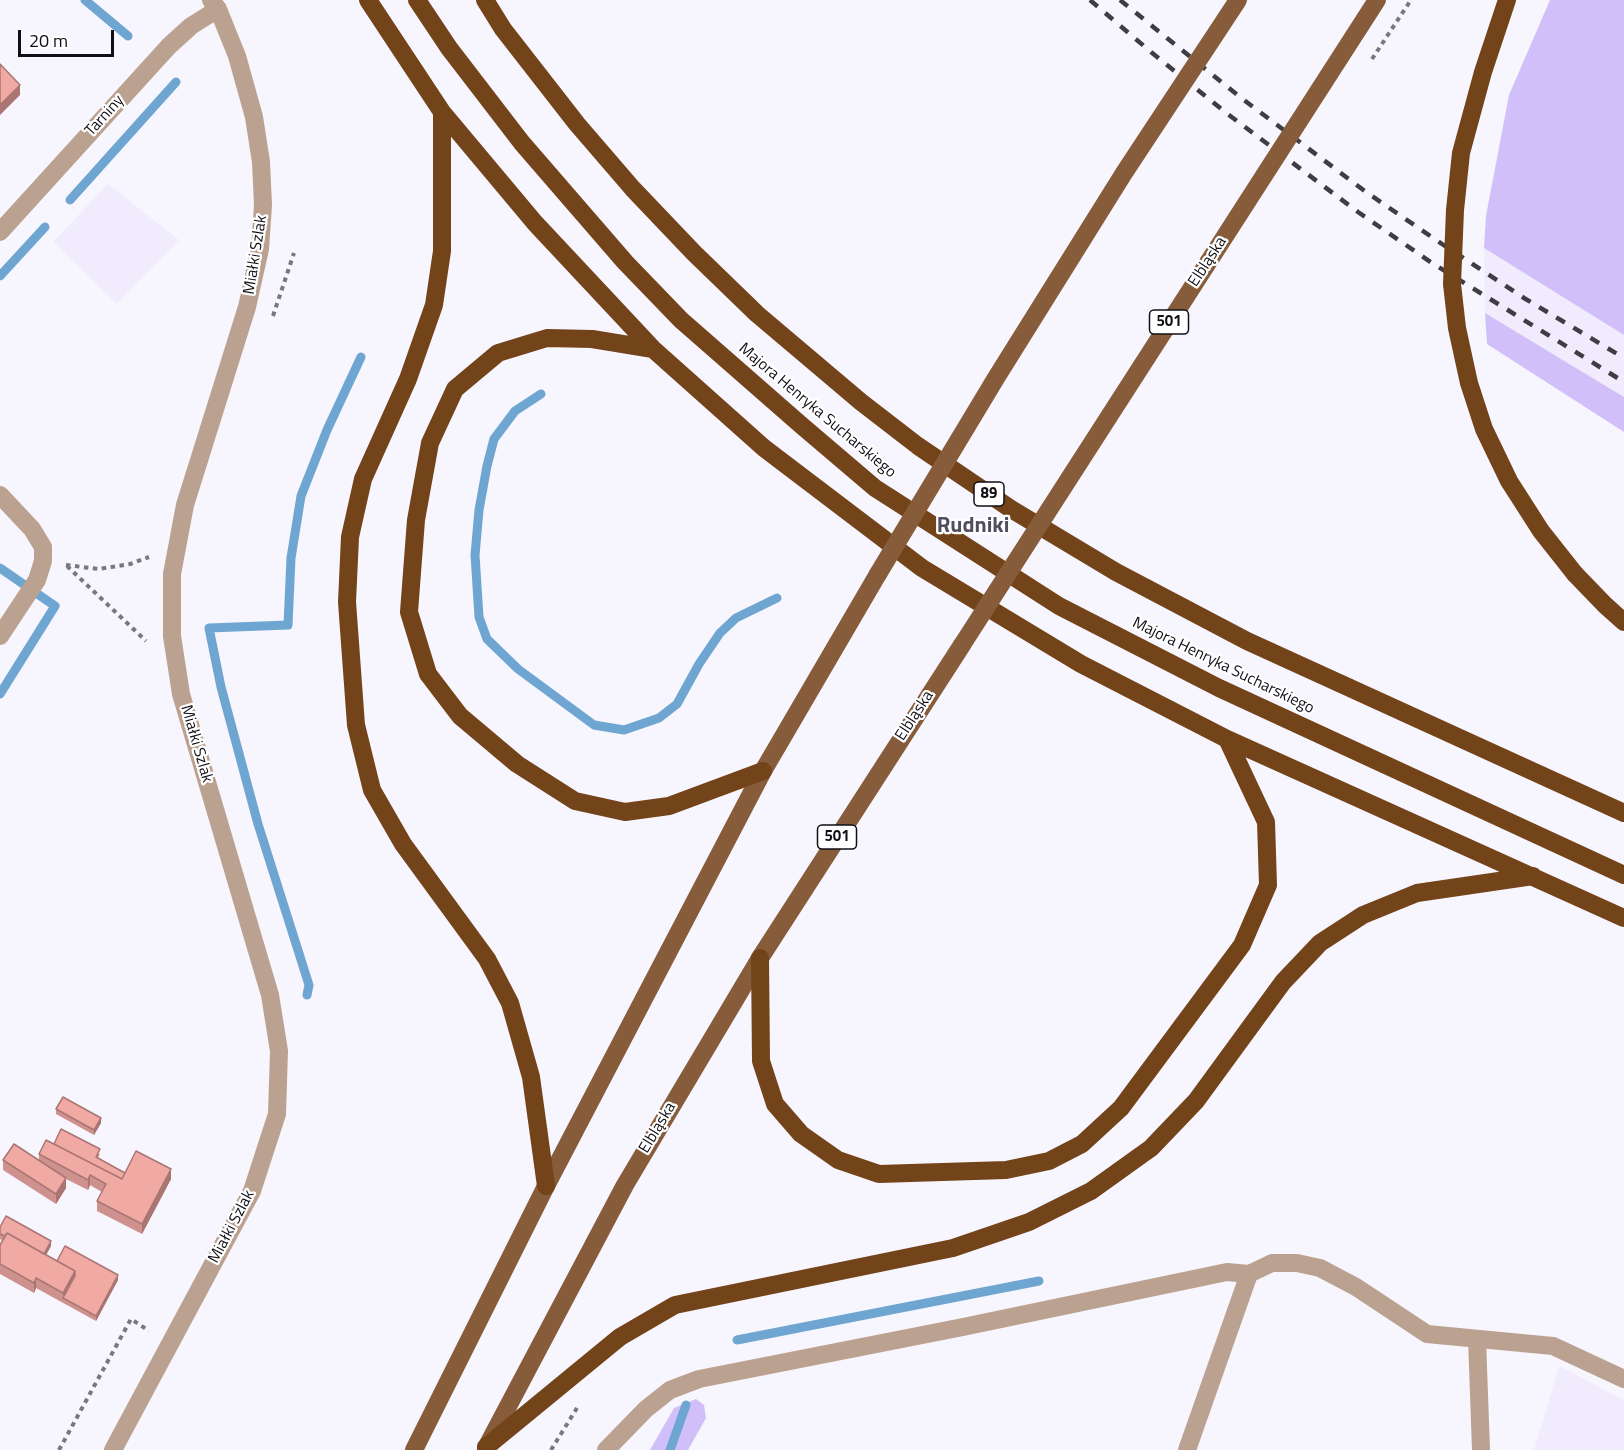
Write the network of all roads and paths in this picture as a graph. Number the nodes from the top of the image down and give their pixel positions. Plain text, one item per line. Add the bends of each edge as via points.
1 (368, 0) edge
2 (417, 0) edge
3 (485, 0) edge
4 (1238, 0) edge
5 (1377, 0) edge
6 (1507, 0) edge
7 (214, 5) edge
8 (442, 112) junction
9 (0, 232) edge
10 (294, 253) dead end
11 (286, 276) dead end
12 (653, 349) junction
13 (0, 495) edge
14 (155, 555) dead end
15 (1624, 622) edge
16 (0, 636) edge
17 (146, 641) dead end
18 (1227, 739) junction
19 (763, 771) junction
20 (1624, 813) edge
21 (1624, 875) edge
22 (1533, 876) junction
23 (1624, 918) edge
24 (759, 958) junction
25 (546, 1186) junction
26 (1249, 1274) junction
27 (149, 1331) dead end
28 (1477, 1339) junction
29 (1624, 1379) edge
30 (582, 1399) dead end
31 (486, 1448) edge
32 (59, 1450) edge
33 (113, 1450) edge
34 (414, 1450) edge
35 (551, 1450) edge
36 (606, 1450) edge
37 (1187, 1450) edge
38 (1481, 1450) edge

1 - 8 highway
2 - 21 highway, Majora Henryka Sucharskiego via 522,143 625,262 681,320 875,488 1059,606 1219,688
3 - 20 highway, Majora Henryka Sucharskiego / 89 via 577,124 694,253 757,314 918,446 1116,572 1237,635
4 - 19 main road, bridge via 996,378
5 - 24 main road, Elbląska / 501, bridge
6 - 15 highway, bridge via 1461,153 1452,284 1457,328 1484,429 1509,481 1575,574
7 - 9 street, Tarniny via 169,46
7 - 33 street, Miałki Szlak via 237,56 254,117 263,194 260,249 248,307 185,505 172,574 172,636 181,694 270,995 279,1051 277,1114 252,1191
8 - 12 highway via 535,223
8 - 25 highway via 442,251 434,305 408,379 363,479 350,537 346,602 356,725 372,790 404,844 487,959 510,1003 531,1077
10 - 11 path
12 - 18 highway via 764,448 922,568 1081,664
12 - 19 highway via 592,339 547,338 498,353 455,389 430,443 416,520 409,612 428,674 460,716 517,764 575,801 626,812 669,806
13 - 16 street via 43,547 38,580
14 - 17 path via 99,569 64,564
18 - 22 highway
18 - 24 highway via 1266,822 1268,885 1242,945 1121,1108 1082,1144 1050,1161 1006,1170 879,1174 838,1160 819,1147 801,1134 776,1104 761,1061
19 - 25 main road
22 - 23 highway
22 - 31 highway via 1417,893 1363,915 1320,943 1283,982 1196,1101 1151,1148 1091,1191 1029,1222 953,1248 675,1305 620,1337
24 - 31 main road, Elbląska / 501 via 625,1185
25 - 34 main road
26 - 28 street via 1272,1263 1320,1268 1427,1334
26 - 36 street via 1227,1272 699,1379 670,1390
26 - 37 street
27 - 32 path via 131,1319
28 - 29 street via 1553,1346
28 - 38 street
30 - 35 path

